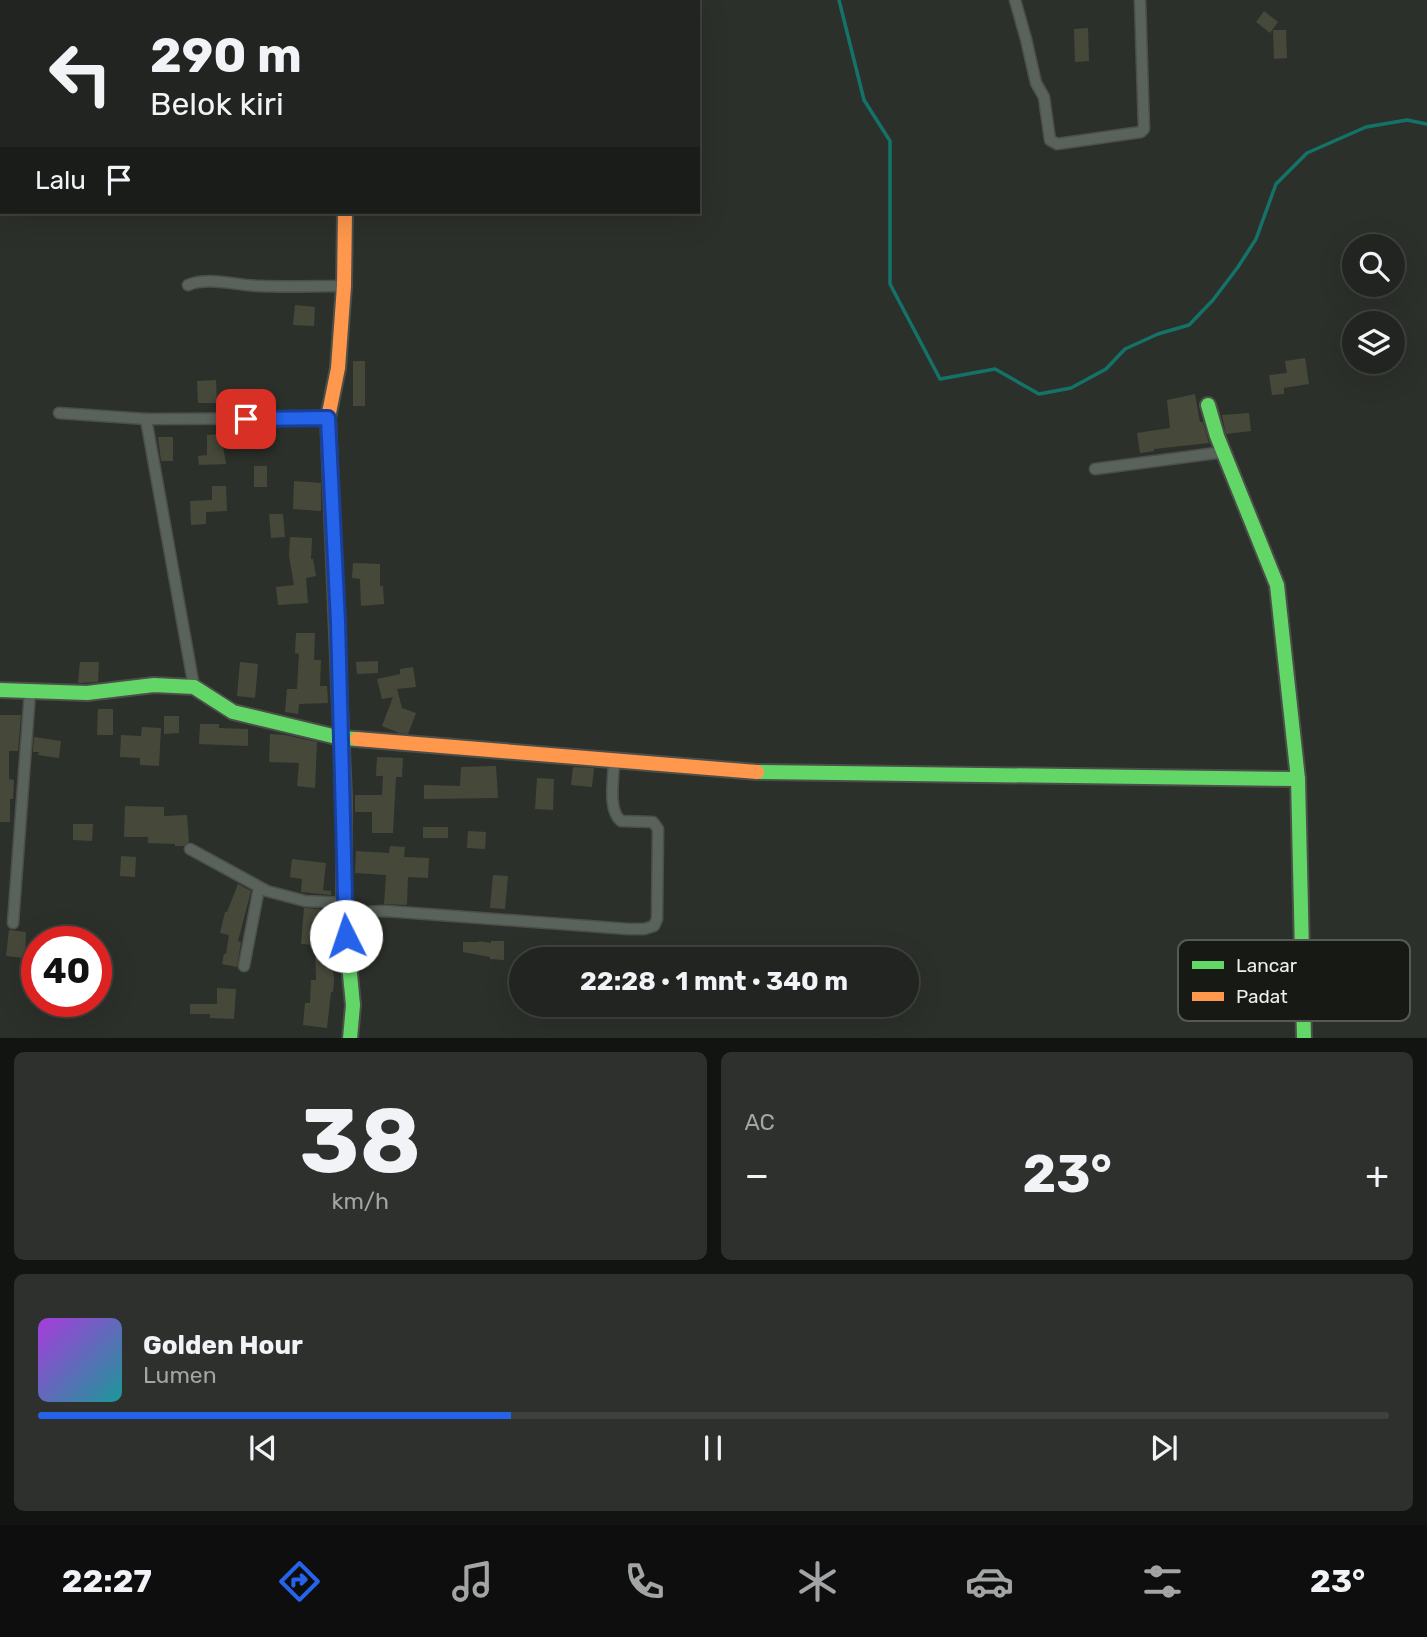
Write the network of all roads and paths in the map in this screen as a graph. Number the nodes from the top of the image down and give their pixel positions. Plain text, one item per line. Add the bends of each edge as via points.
1 (1015, 0) edge
2 (1140, 0) edge
3 (345, 214) edge
4 (188, 285) dead end
5 (344, 286) junction
6 (1208, 405) dead end
7 (59, 413) dead end
8 (328, 418) junction
9 (146, 419) junction
10 (1224, 452) junction
11 (1095, 469) dead end
12 (194, 687) junction
13 (0, 690) edge
14 (30, 692) junction
15 (341, 738) junction
16 (614, 760) junction
17 (1298, 779) junction
18 (190, 849) dead end
19 (259, 888) junction
20 (344, 908) junction
21 (13, 923) dead end
22 (1302, 940) edge
23 (244, 967) dead end
24 (350, 1038) edge

1 - 2 street via 1046,105 1047,131 1057,144 1143,129
3 - 5 street
4 - 5 street
5 - 8 street via 338,368
6 - 10 street
7 - 9 street
8 - 9 street
8 - 15 street
9 - 12 street
10 - 11 street
10 - 17 street via 1276,585
12 - 14 street
12 - 15 street via 233,712
13 - 14 street
14 - 21 street
15 - 16 street
15 - 20 street
16 - 17 street via 781,774
16 - 20 street via 617,819 653,822 658,829 654,926 628,929
17 - 22 street
18 - 19 street
19 - 20 street
19 - 23 street
20 - 24 street via 353,1005

